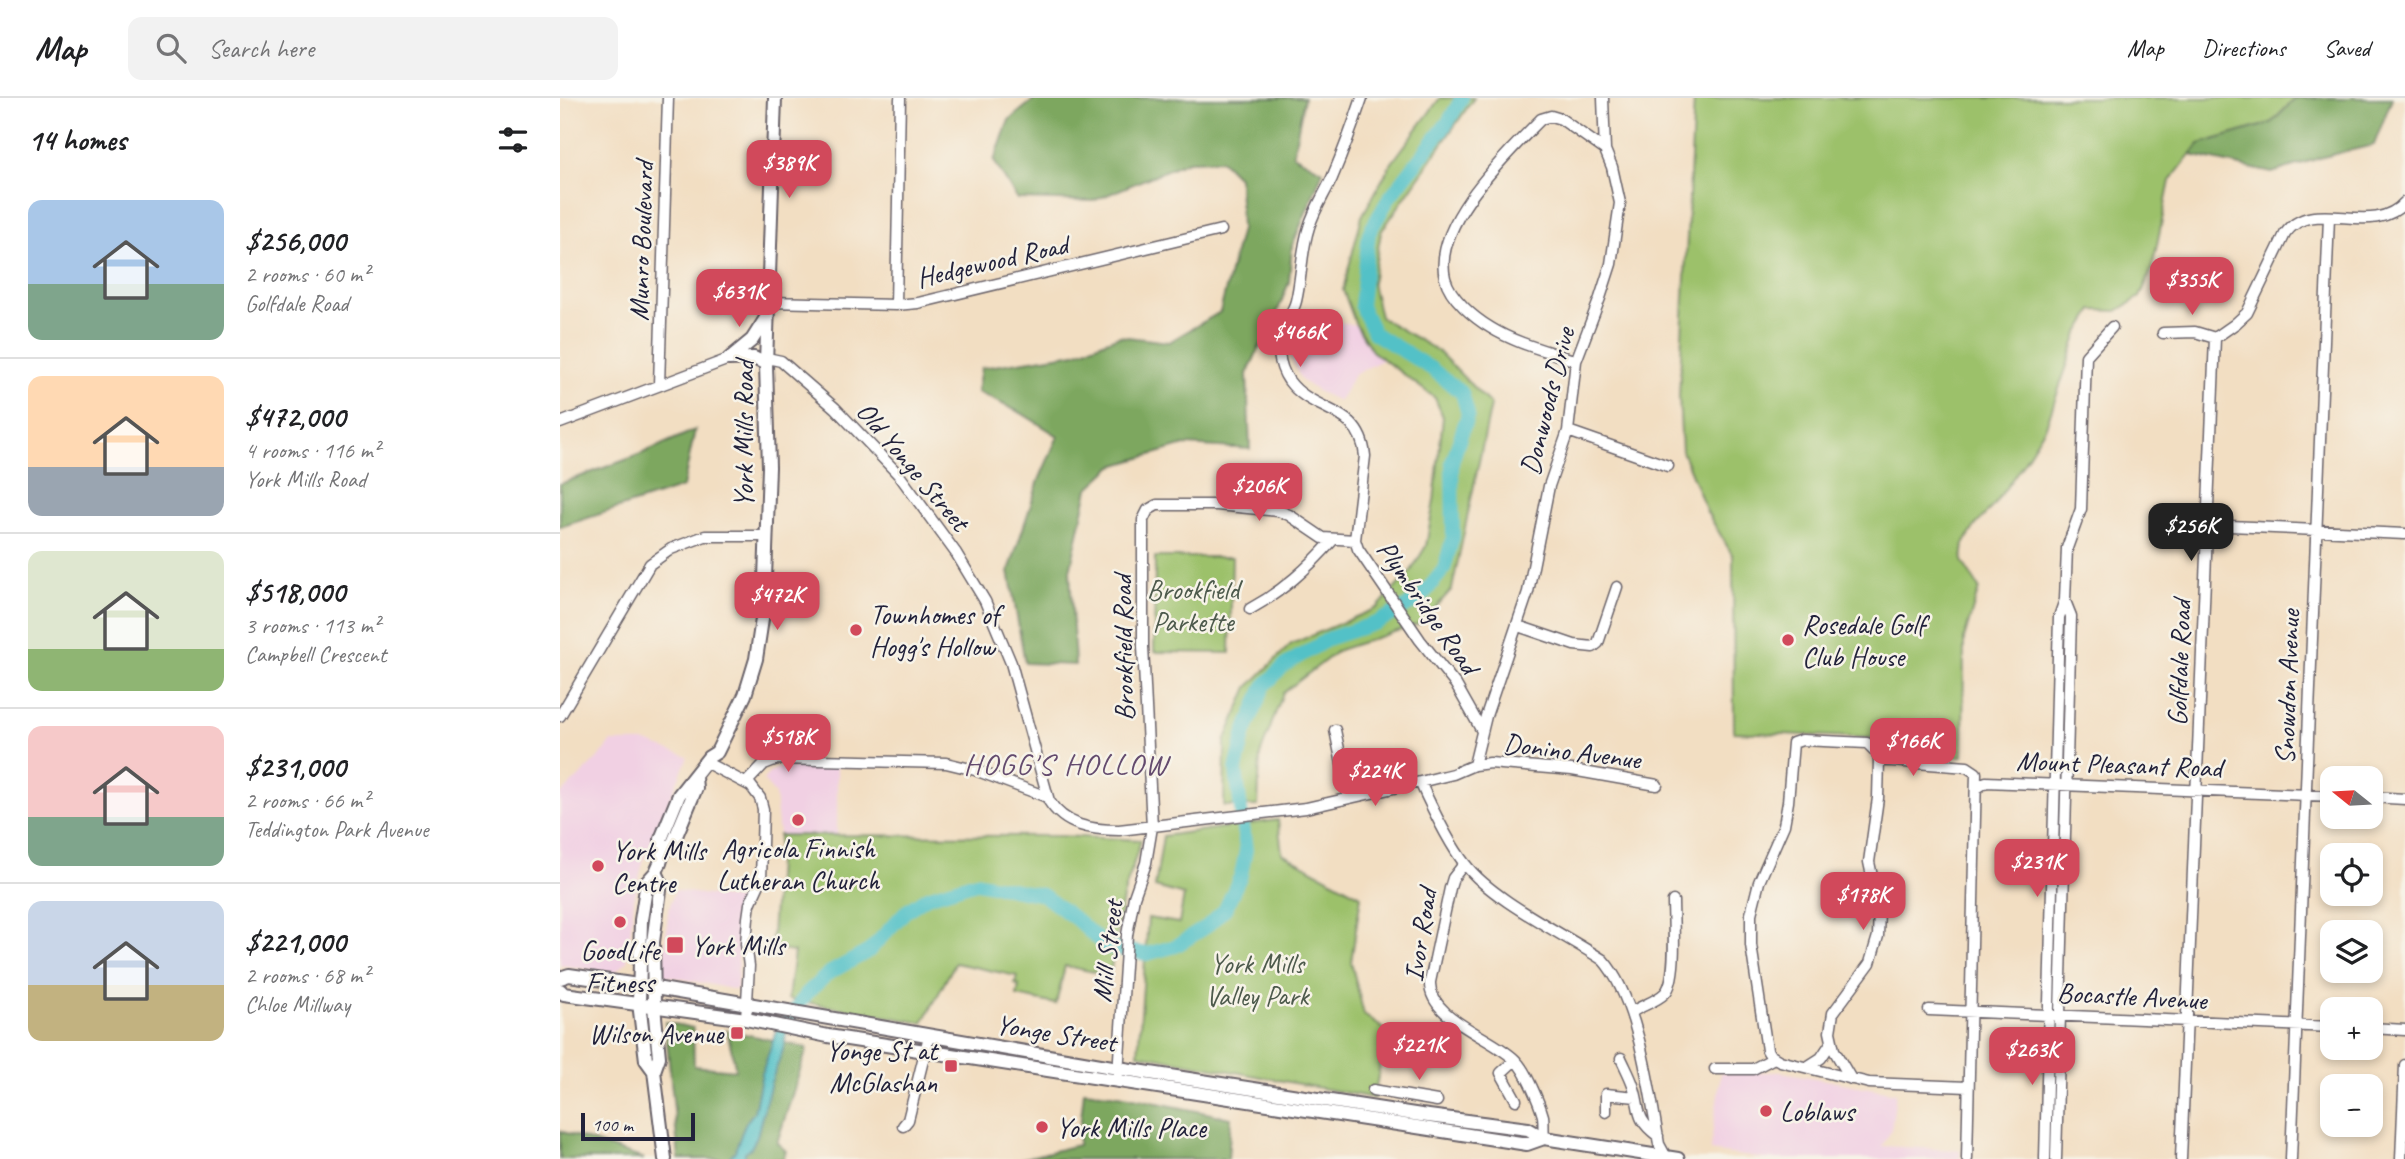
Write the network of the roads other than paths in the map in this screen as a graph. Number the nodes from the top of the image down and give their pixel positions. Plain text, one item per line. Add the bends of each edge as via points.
1 (668, 98) edge
2 (775, 98) edge
3 (900, 98) edge
4 (1362, 98) edge
5 (1603, 98) edge
6 (1605, 150) junction
7 (2405, 202) edge
8 (2329, 217) junction
9 (1221, 230) dead end
10 (769, 302) junction
11 (896, 305) junction
12 (768, 316) junction
13 (2112, 327) dead end
14 (2163, 333) dead end
15 (2215, 338) junction
16 (729, 359) junction
17 (766, 361) junction
18 (1576, 361) junction
19 (659, 386) junction
20 (560, 423) edge
21 (1568, 431) junction
22 (1668, 466) dead end
23 (2208, 525) junction
24 (2316, 530) junction
25 (2405, 534) edge
26 (767, 536) junction
27 (1332, 540) junction
28 (1355, 540) junction
29 (1617, 587) dead end
30 (1250, 609) dead end
31 (1518, 626) junction
32 (560, 716) edge
33 (1335, 730) dead end
34 (1482, 731) junction
35 (707, 759) junction
36 (1879, 760) junction
37 (1474, 765) junction
38 (1420, 782) junction
39 (746, 783) junction
40 (1657, 785) dead end
41 (2061, 785) junction
42 (1977, 788) junction
43 (2197, 790) junction
44 (2306, 795) junction
45 (2320, 796) edge
46 (1047, 797) junction
47 (1349, 798) junction
48 (2384, 798) edge
49 (2405, 799) edge
50 (1152, 827) junction
51 (1464, 864) junction
52 (656, 872) junction
53 (1673, 901) dead end
54 (560, 978) edge
55 (638, 985) junction
56 (654, 988) junction
57 (560, 990) edge
58 (639, 1003) junction
59 (747, 1004) junction
60 (654, 1006) junction
61 (1929, 1010) dead end
62 (1632, 1012) junction
63 (1970, 1012) junction
64 (2054, 1015) junction
65 (746, 1020) junction
66 (2187, 1021) junction
67 (2297, 1026) junction
68 (2320, 1027) edge
69 (2383, 1029) edge
70 (2405, 1030) edge
71 (929, 1036) junction
72 (1831, 1043) junction
73 (925, 1051) junction
74 (1621, 1058) dead end
75 (1774, 1058) junction
76 (1515, 1060) junction
77 (2405, 1065) edge
78 (1807, 1067) junction
79 (1118, 1068) junction
80 (1716, 1069) dead end
81 (654, 1071) junction
82 (1851, 1079) junction
83 (1117, 1082) junction
84 (1968, 1087) junction
85 (1373, 1090) dead end
86 (1395, 1093) junction
87 (1636, 1097) junction
88 (1516, 1100) dead end
89 (1437, 1101) dead end
90 (1606, 1111) dead end
91 (1392, 1117) junction
92 (903, 1126) dead end
93 (1658, 1136) junction
94 (1544, 1138) junction
95 (1672, 1158) edge
96 (665, 1159) edge
97 (1967, 1159) edge
98 (2045, 1159) edge
99 (2056, 1159) edge
100 (2181, 1159) edge
101 (2291, 1159) edge
102 (2401, 1159) edge

1 - 19 street, Munro Boulevard
2 - 10 main road, York Mills Road
3 - 11 street
4 - 28 street, Plymbridge Road via 1345,148 1309,225 1297,299 1278,348 1291,383 1350,421 1364,443
5 - 6 street, Donwoods Drive
6 - 18 street, Donwoods Drive via 1620,203 1617,234 1601,298
6 - 18 street via 1561,119 1541,119 1469,199 1452,228 1444,256 1445,279 1469,311 1516,340
7 - 8 street via 2383,218
8 - 15 street via 2293,225 2247,313
8 - 24 street, Snowdon Avenue
9 - 11 street, Hedgewood Road
10 - 11 street, Hedgewood Road
10 - 12 main road, York Mills Road
12 - 16 main road via 752,340
12 - 17 main road, York Mills Road
13 - 41 street via 2094,344 2085,361 2081,509 2067,548 2065,600 2071,616
14 - 15 street via 2195,332
15 - 23 street, Golfdale Road
16 - 17 main road via 750,352
16 - 19 street
17 - 26 main road, York Mills Road
17 - 46 street, Old Yonge Street via 780,361 835,408 899,475 956,553 985,601 1011,663
18 - 21 street, Donwoods Drive
19 - 20 street
21 - 22 street
21 - 31 street, Donwoods Drive via 1549,486
23 - 24 street
23 - 43 street, Golfdale Road
24 - 25 street
24 - 44 street, Snowdon Avenue
26 - 32 street via 705,536 671,549 650,564
26 - 35 main road, York Mills Road via 756,659 730,728 717,752
27 - 28 street
27 - 30 street via 1289,584
27 - 50 street, Brookfield Road via 1289,515 1261,508 1157,505 1148,510 1143,520 1143,646
28 - 34 street, Plymbridge Road via 1382,586 1456,685
29 - 31 street via 1593,647
31 - 34 street, Donwoods Drive
33 - 47 street
34 - 37 street, Donwoods Drive
35 - 39 street
35 - 52 main road, York Mills Road via 695,777 696,788
36 - 42 street, Mount Pleasant Road via 1967,768 1976,774
36 - 72 street via 1869,862 1879,915 1877,945 1864,974 1833,1013
36 - 75 street via 1867,743 1793,743 1784,825 1757,889 1750,923 1765,1045
37 - 38 street, Donino Avenue
37 - 40 street, Donino Avenue via 1560,769
38 - 47 street, Donino Avenue
38 - 51 street
39 - 46 street via 776,759 919,761 962,766
39 - 59 street via 764,809 761,880 748,918
41 - 42 street, Mount Pleasant Road via 1983,782
41 - 43 street, Mount Pleasant Road
41 - 64 street
42 - 63 street
43 - 44 street, Mount Pleasant Road
43 - 66 street, Golfdale Road
44 - 45 street, Mount Pleasant Road
44 - 67 street, Snowdon Avenue
46 - 50 street, Old Yonge Street via 1060,815 1077,825 1110,830
47 - 50 street, Donino Avenue
48 - 49 street
50 - 79 street, Mill Street via 1127,935
51 - 62 street via 1508,901 1603,960
51 - 76 street, Ivor Road via 1452,878 1431,995 1436,1004
52 - 55 main road, York Mills Road via 647,882 642,906
52 - 56 main road, York Mills Road via 661,883 653,942
53 - 62 street via 1670,986 1658,999
54 - 55 main road, Yonge Street via 569,975
55 - 56 main road, Yonge Street
55 - 58 main road
56 - 59 main road, Yonge Street
56 - 60 main road
57 - 58 main road, Yonge Street
58 - 60 main road, Yonge Street
58 - 81 main road via 646,1060
59 - 65 street
59 - 71 main road, Yonge Street
60 - 65 main road, Yonge Street
60 - 81 main road via 659,1057
61 - 63 street, Bocastle Avenue
62 - 93 street
63 - 64 street, Bocastle Avenue
63 - 84 street
64 - 66 street, Bocastle Avenue
64 - 98 street
64 - 99 street
65 - 73 main road, Yonge Street
66 - 67 street, Bocastle Avenue
66 - 100 street, Golfdale Road
67 - 68 street, Bocastle Avenue
67 - 101 street, Snowdon Avenue
69 - 70 street
71 - 73 street
71 - 79 main road, Yonge Street
72 - 78 street via 1821,1058
72 - 82 street
73 - 83 main road, Yonge Street
73 - 92 street
74 - 87 street
75 - 78 street
75 - 80 street via 1753,1069
76 - 88 street via 1501,1073
76 - 94 street, Ivor Road via 1542,1114
77 - 102 street
78 - 82 street
79 - 83 street, Mill Street
79 - 91 main road, Yonge Street
81 - 96 main road
82 - 84 street
83 - 91 main road, Yonge Street
84 - 97 street
85 - 86 street
86 - 89 street
86 - 91 street
87 - 90 street via 1606,1094
87 - 93 street via 1644,1126
91 - 94 main road, Yonge Street via 1527,1144
93 - 95 street
94 - 95 main road, Yonge Street

